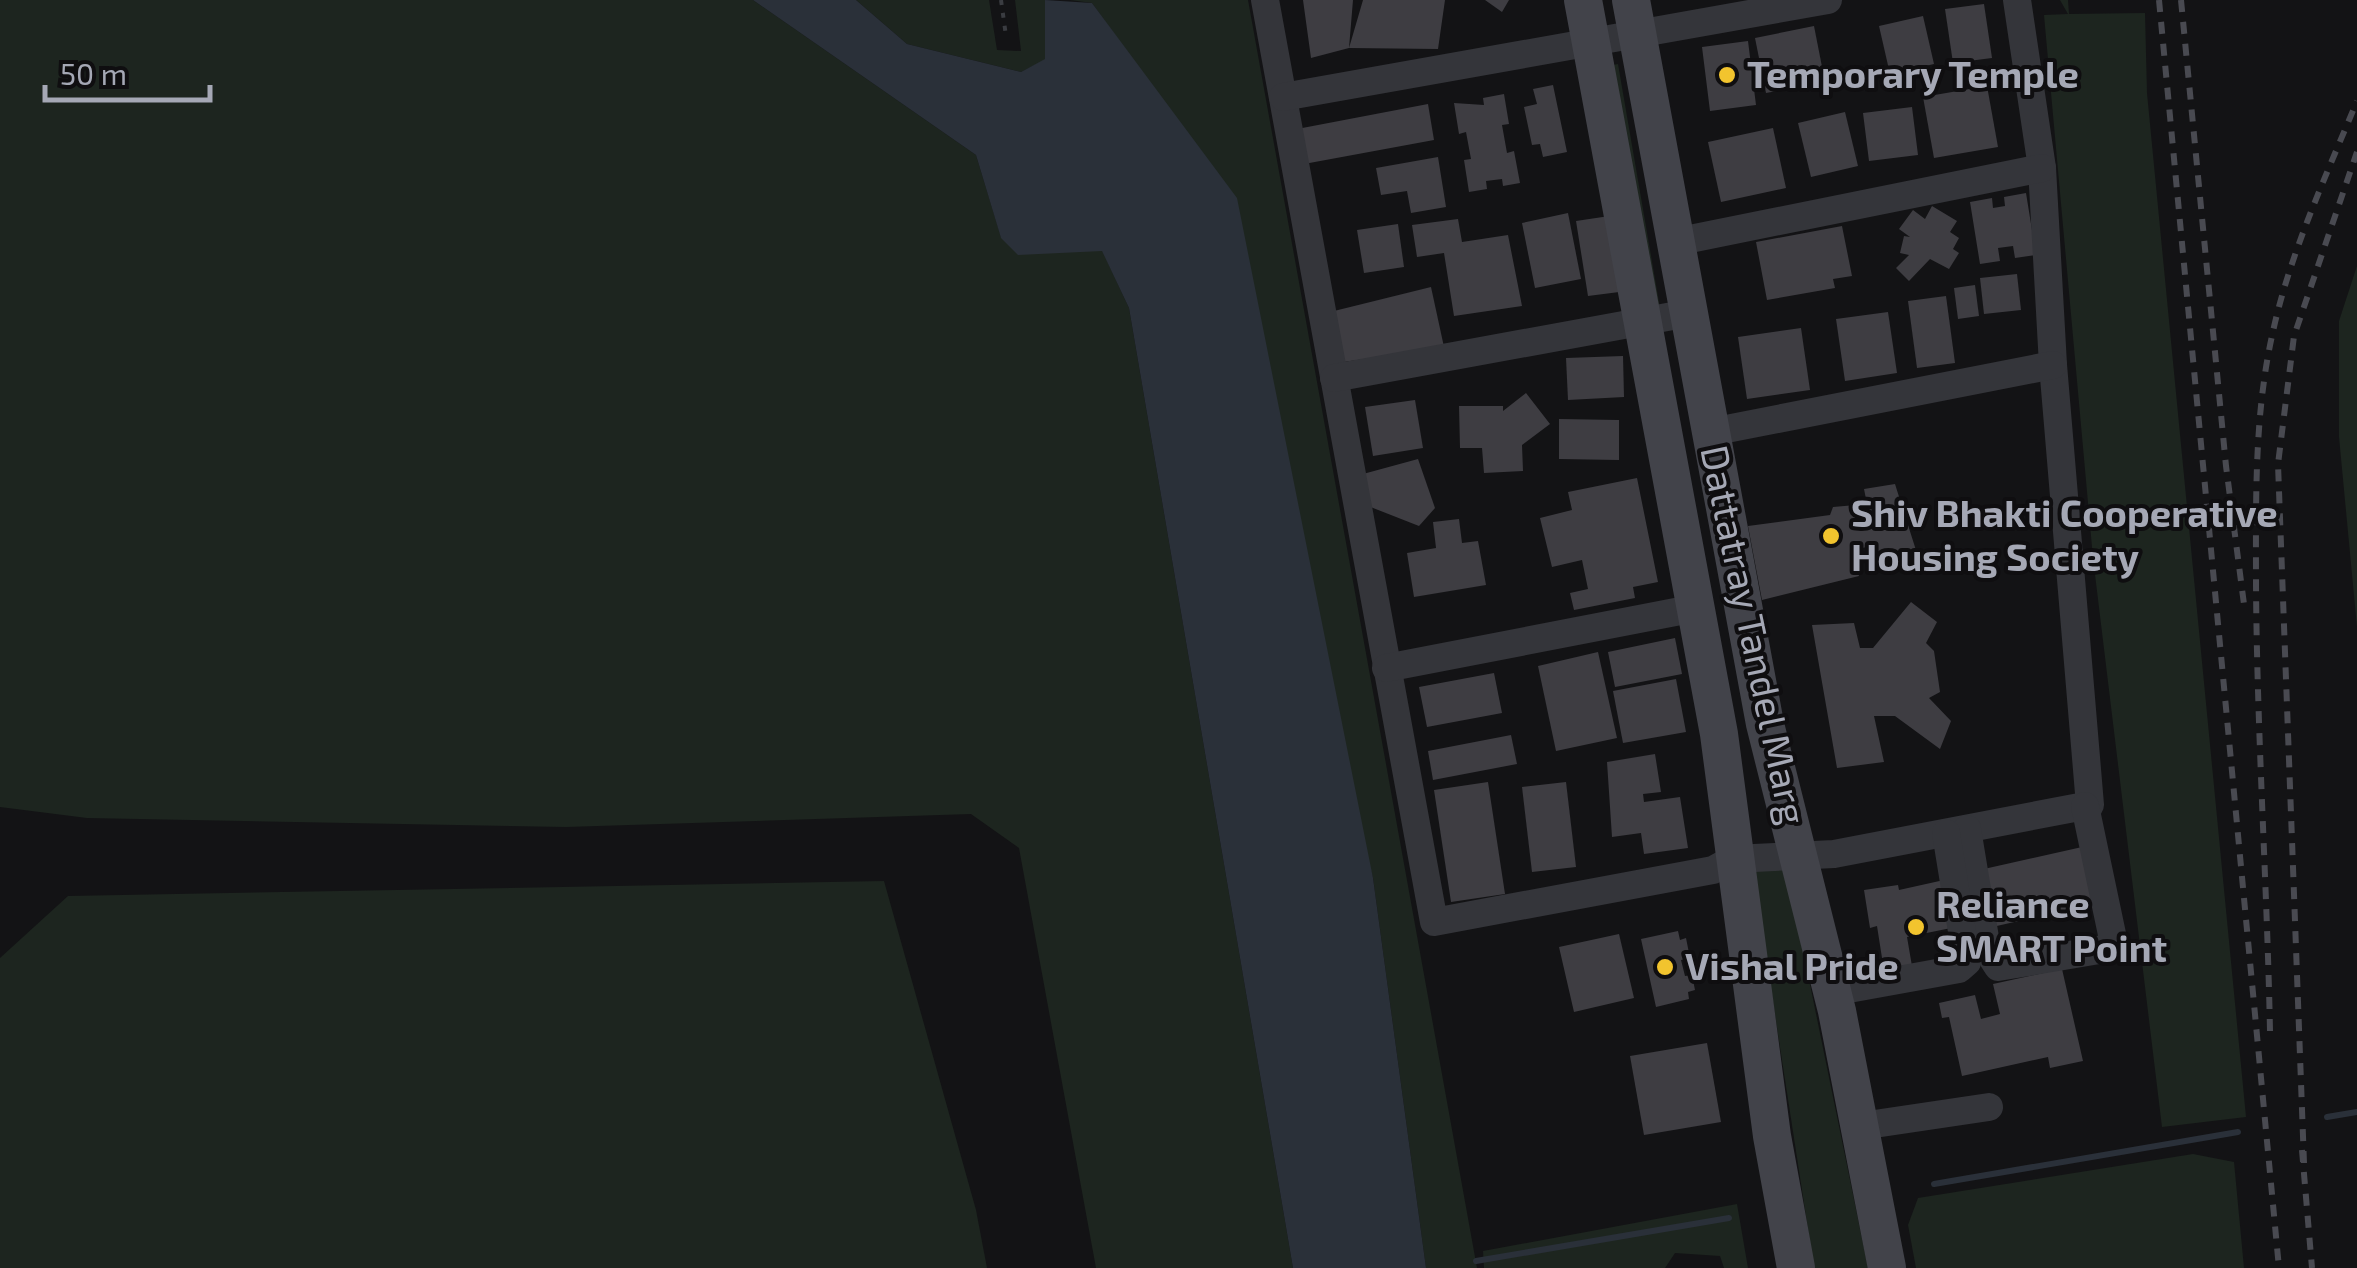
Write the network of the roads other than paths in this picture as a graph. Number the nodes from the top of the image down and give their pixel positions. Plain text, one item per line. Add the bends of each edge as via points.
1 (1266, 0) edge
2 (1583, 0) edge
3 (1828, 0) edge
4 (2017, 0) edge
5 (1634, 16) edge
6 (1591, 42) junction
7 (1283, 98) junction
8 (2042, 168) junction
9 (1676, 242) junction
10 (1689, 313) junction
11 (1643, 321) junction
12 (2053, 365) junction
13 (1334, 378) junction
14 (1711, 432) junction
15 (1696, 608) junction
16 (1386, 668) junction
17 (2085, 806) junction
18 (1957, 831) junction
19 (1798, 854) junction
20 (1733, 859) junction
21 (2026, 970) dead end
22 (1834, 1002) junction
23 (1989, 1107) dead end
24 (1861, 1126) junction
25 (1796, 1268) edge
26 (1887, 1268) edge

1 - 7 street
2 - 6 main road, Dattatray Tandel Marg
3 - 5 street
4 - 8 street
5 - 6 street
5 - 9 main road, Dattatray Tandel Marg
6 - 7 street
6 - 11 main road, Dattatray Tandel Marg
7 - 13 street
8 - 9 street
8 - 12 street
9 - 10 main road, Dattatray Tandel Marg
10 - 11 street
10 - 14 main road, Dattatray Tandel Marg
11 - 13 street
11 - 15 main road, Dattatray Tandel Marg
12 - 14 street
12 - 17 street via 2090,805
13 - 16 street
14 - 19 main road, Dattatray Tandel Marg via 1765,724
15 - 16 street
15 - 20 main road, Dattatray Tandel Marg
16 - 20 street via 1434,922 1713,870
17 - 18 street
17 - 18 street via 2113,938 2104,949 1998,967 1987,950
18 - 19 street via 1834,854
18 - 22 street via 1967,962
19 - 20 street
19 - 22 main road, Dattatray Tandel Marg
20 - 25 main road, Dattatray Tandel Marg
21 - 22 street
22 - 24 main road, Dattatray Tandel Marg
23 - 24 street
24 - 26 main road, Dattatray Tandel Marg

